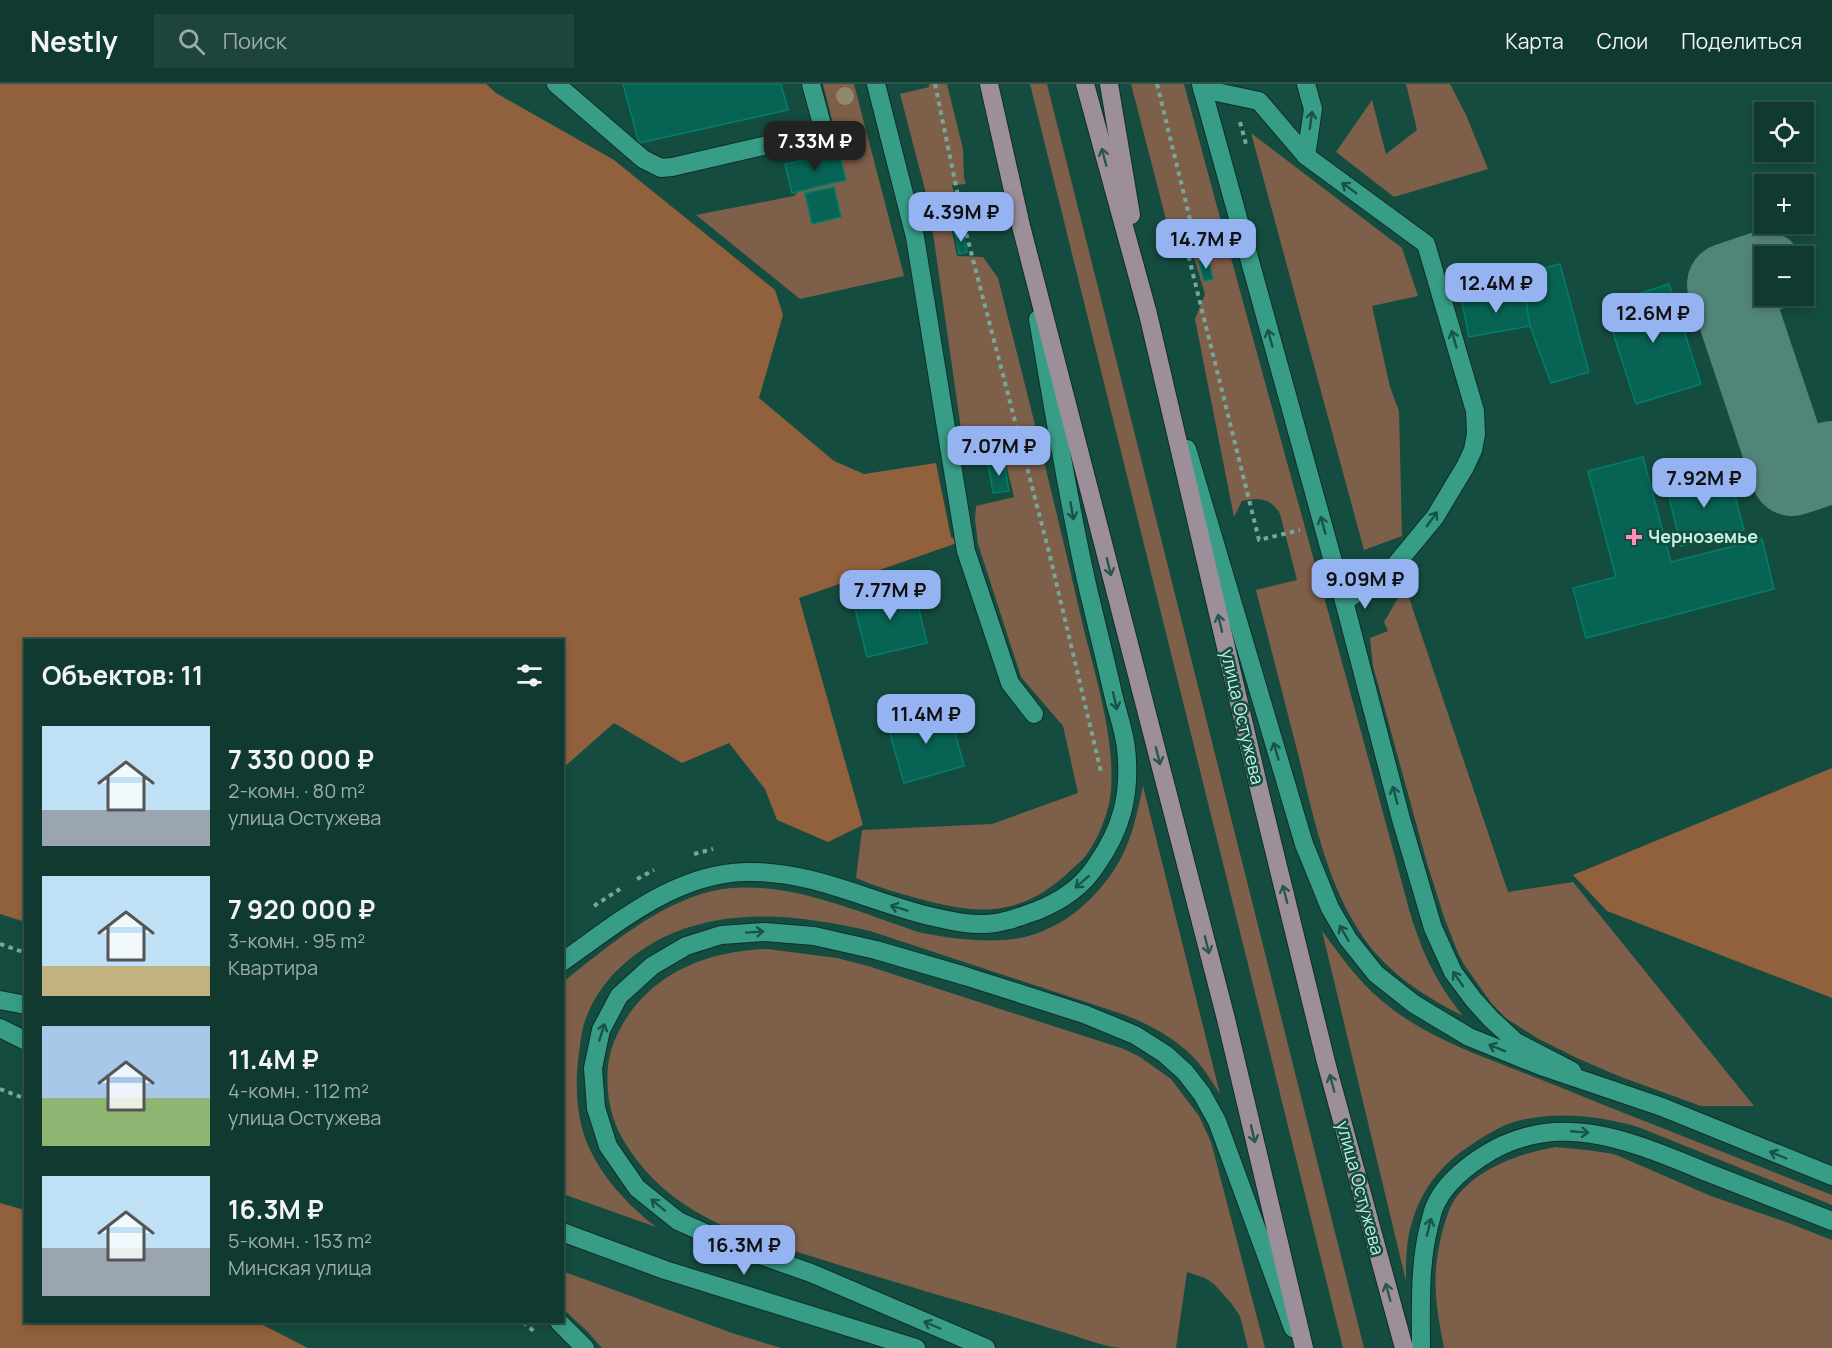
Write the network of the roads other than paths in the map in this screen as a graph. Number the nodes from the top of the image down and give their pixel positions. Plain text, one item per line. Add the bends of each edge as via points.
1 (556, 84) edge
2 (812, 84) edge
3 (876, 84) edge
4 (978, 84) edge
5 (989, 84) edge
6 (1084, 84) edge
7 (1109, 84) edge
8 (1306, 84) edge
9 (1201, 86) edge
10 (1306, 156) junction
11 (1021, 226) junction
12 (1148, 314) junction
13 (1344, 601) junction
14 (1034, 714) dead end
15 (564, 961) edge
16 (0, 1000) edge
17 (24, 1005) edge
18 (0, 1023) edge
19 (0, 1028) edge
20 (24, 1032) edge
21 (24, 1040) edge
22 (1603, 1087) junction
23 (1832, 1176) edge
24 (1832, 1221) edge
25 (564, 1233) edge
26 (560, 1323) edge
27 (585, 1348) edge
28 (916, 1348) edge
29 (986, 1348) edge
30 (1302, 1348) edge
31 (1404, 1348) edge
32 (1421, 1348) edge

1 - 2 street via 643,159 661,168 824,132
3 - 14 street via 915,237 966,551 1010,683
4 - 11 main road
5 - 11 main road
12 -> 6 main road, улица Остужева
7 - 12 main road
10 -> 8 street via 1313,109
9 - 10 street via 1258,101
13 -> 9 street
13 -> 10 street via 1388,574 1435,516 1473,450 1475,411 1426,244
11 -> 15 street via 1074,523 1126,747 1125,804 1110,847 1086,880 1052,904 1012,920 985,924 958,923 900,909 789,874 744,872 708,877 665,892
11 -> 30 main road via 1226,1019
22 -> 12 street via 1469,1037 1414,1004 1376,974 1347,939 1304,844
31 -> 12 main road, улица Остужева via 1326,1062
22 -> 13 street via 1516,1042 1473,999 1448,963 1424,901
16 - 17 street
18 - 20 street
19 - 21 street
23 -> 22 street
32 -> 24 street via 1424,1248 1434,1208 1467,1167 1515,1139 1548,1131 1598,1134 1637,1145
25 - 28 street via 665,1270
26 - 27 street
29 -> 30 street via 678,1221 637,1188 608,1146 596,1108 593,1068 601,1030 619,996 652,966 686,946 721,935 765,932 814,936 876,950 1084,1014 1135,1035 1185,1072 1217,1121

